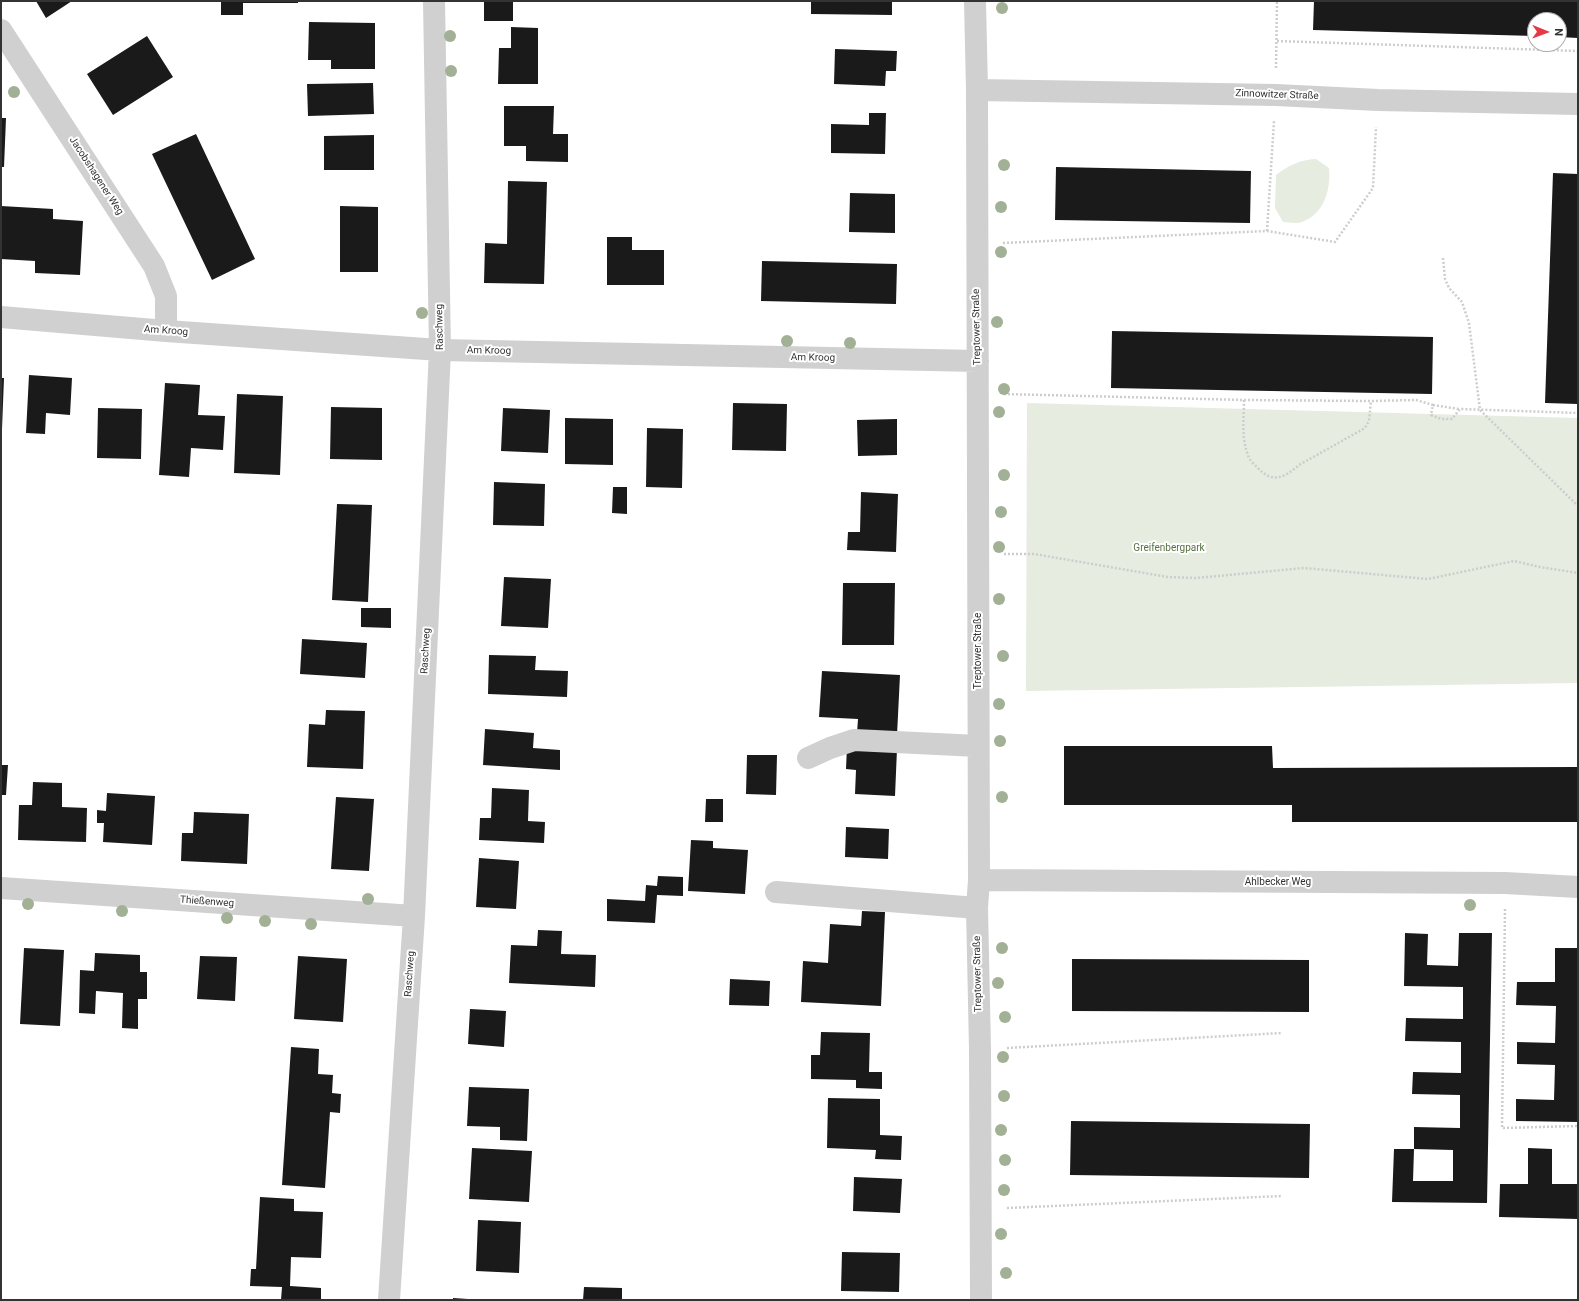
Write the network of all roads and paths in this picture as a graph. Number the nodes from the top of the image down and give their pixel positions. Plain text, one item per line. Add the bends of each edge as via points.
1 (434, 1) edge
2 (975, 1) edge
3 (1, 30) edge
4 (1277, 41) dead end
5 (1578, 51) edge
6 (977, 90) junction
7 (1378, 100) junction
8 (1578, 104) edge
9 (976, 245) junction
10 (1443, 258) dead end
11 (1, 317) edge
12 (166, 331) junction
13 (440, 350) junction
14 (978, 361) junction
15 (978, 394) junction
16 (1244, 400) junction
17 (1371, 401) junction
18 (1433, 405) junction
19 (1460, 409) junction
20 (1480, 410) junction
21 (1578, 413) edge
22 (1578, 506) edge
23 (977, 553) junction
24 (1578, 573) edge
25 (978, 746) junction
26 (808, 758) dead end
27 (979, 880) junction
28 (1505, 883) junction
29 (1578, 887) edge
30 (1, 888) edge
31 (776, 892) dead end
32 (977, 908) junction
33 (414, 916) junction
34 (1282, 1033) dead end
35 (980, 1049) junction
36 (1578, 1126) edge
37 (1282, 1196) dead end
38 (980, 1209) junction
39 (389, 1300) edge
40 (981, 1300) edge

1 - 13 street, Raschweg
2 - 6 street, Treptower Straße
3 - 12 street, Jacobshagener Weg via 154,266 166,296
4 - 5 path
6 - 7 street, Zinnowitzer Straße via 1268,94
6 - 9 street, Treptower Straße
7 - 8 street, Zinnowitzer Straße
7 - 9 path via 1373,188 1335,242 1267,231
9 - 14 street, Treptower Straße
10 - 20 path via 1445,279 1449,288 1462,302 1469,323
11 - 12 street, Am Kroog
12 - 13 street, Am Kroog
13 - 14 street, Am Kroog
13 - 33 street, Raschweg
14 - 15 street, Treptower Straße
15 - 16 path
15 - 23 street, Treptower Straße
16 - 17 path
16 - 17 path via 1244,439 1248,457 1265,476 1279,478 1365,428 1369,421
17 - 18 path via 1416,400
18 - 19 path
18 - 19 path via 1431,415 1441,419 1452,419
19 - 20 path
20 - 21 path
20 - 22 path
23 - 24 path via 1034,554 1168,577 1196,578 1304,568 1428,579 1514,561
23 - 25 street, Treptower Straße
25 - 26 street via 854,740
25 - 27 street, Treptower Straße
27 - 28 street, Ahlbecker Weg
27 - 32 street, Treptower Straße
28 - 29 street, Ahlbecker Weg
28 - 36 path via 1502,1128
30 - 33 street, Thießenweg
31 - 32 street
32 - 35 street, Treptower Straße
33 - 39 street, Raschweg
34 - 35 path
35 - 38 street, Treptower Straße
37 - 38 path
38 - 40 street, Treptower Straße

